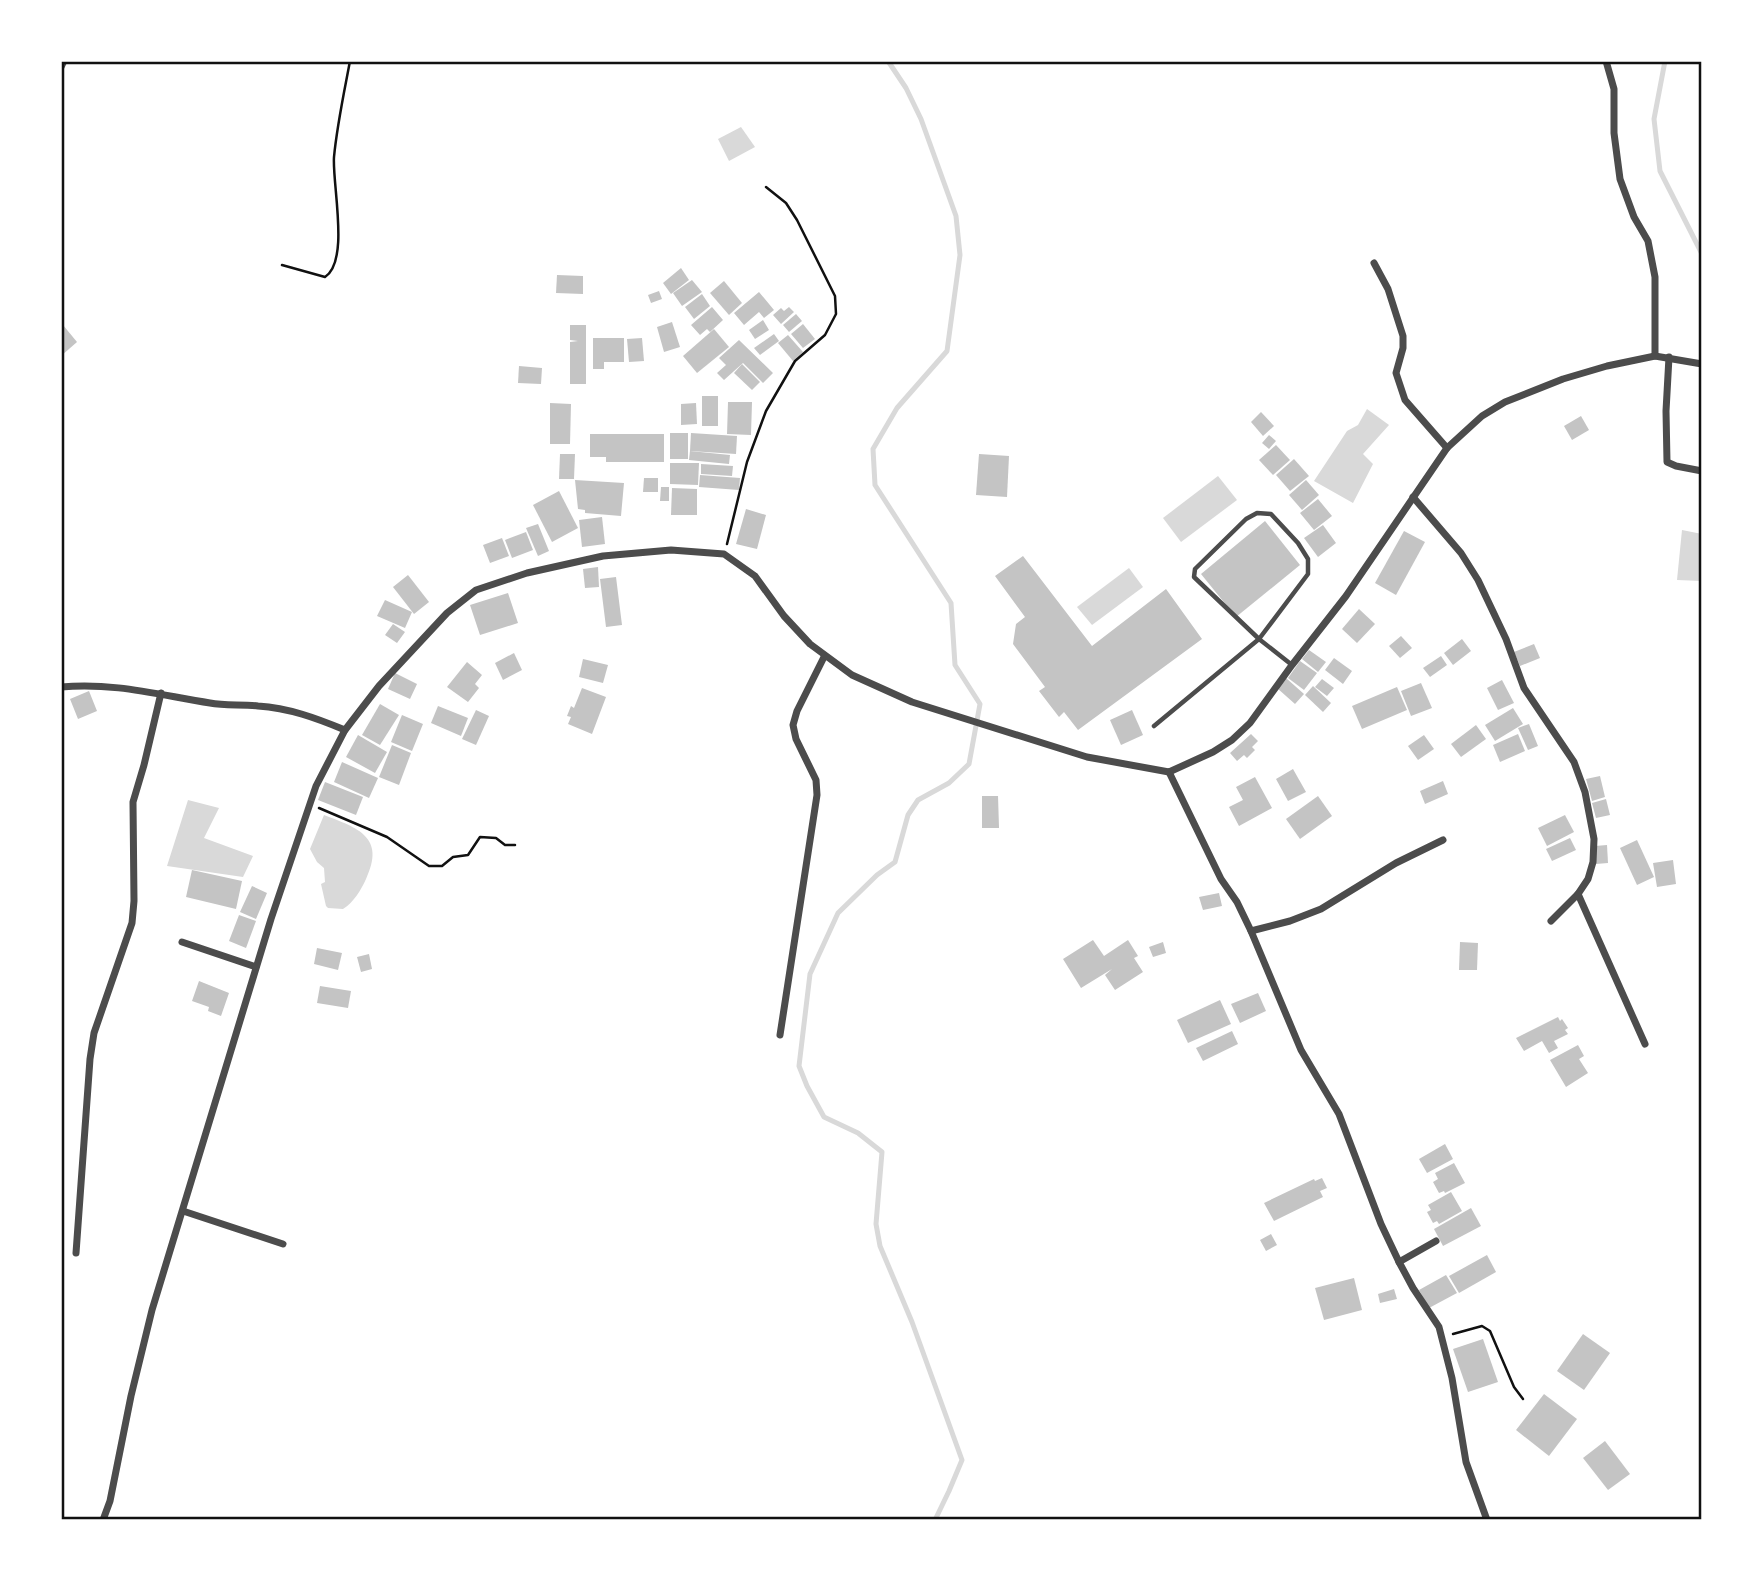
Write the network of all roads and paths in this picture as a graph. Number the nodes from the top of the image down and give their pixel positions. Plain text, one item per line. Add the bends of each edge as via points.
1 (64, 61) edge
2 (350, 61) edge
3 (1606, 61) edge
4 (61, 67) edge
5 (766, 187) dead end
6 (1374, 263) dead end
7 (282, 265) dead end
8 (1655, 356) junction
9 (1669, 357) junction
10 (1702, 364) edge
11 (1447, 448) junction
12 (1702, 471) edge
13 (1413, 497) junction
14 (724, 554) junction
15 (1259, 639) junction
16 (824, 657) junction
17 (1292, 665) junction
18 (61, 687) edge
19 (161, 693) junction
20 (1154, 726) dead end
21 (345, 730) junction
22 (1169, 772) junction
23 (310, 804) junction
24 (1443, 840) dead end
25 (515, 845) dead end
26 (1578, 894) junction
27 (1551, 921) dead end
28 (1251, 931) junction
29 (182, 942) dead end
30 (256, 967) junction
31 (780, 1035) dead end
32 (1645, 1044) dead end
33 (183, 1210) junction
34 (1436, 1241) dead end
35 (283, 1244) dead end
36 (76, 1253) dead end
37 (1399, 1262) junction
38 (1442, 1337) junction
39 (1523, 1399) dead end
40 (103, 1520) edge
41 (1487, 1520) edge

1 - 4 street
2 - 7 path via 335,153 338,218 333,268 325,277
3 - 8 street via 1614,89 1620,179 1648,241 1655,277
5 - 14 path via 786,203 797,220 835,296 836,314 825,335 795,361 766,411 747,462
6 - 11 street via 1403,336 1396,373 1405,400
8 - 9 street
8 - 11 street via 1583,372 1505,402
9 - 10 street
9 - 12 street via 1667,462
11 - 13 street
13 - 17 street
13 - 26 street via 1478,580 1524,688 1574,762 1594,839 1593,862
14 - 16 street via 755,576 784,616
14 - 21 street via 671,550 603,556 475,590 447,613 379,686
15 - 15 lane via 1308,574 1308,559 1298,543 1272,514 1264,512 1246,519 1195,569 1194,577
15 - 17 lane
15 - 20 lane
16 - 22 street via 893,695 1087,757
16 - 31 street via 793,725 816,780 817,795
17 - 22 street via 1232,740
18 - 19 street via 92,684
19 - 21 street via 212,704 302,712
19 - 36 street via 133,802 132,923 94,1033 90,1059
21 - 23 street
22 - 28 street
23 - 25 path via 387,837 433,867 468,855 480,837
23 - 30 street
24 - 28 street via 1321,909
26 - 27 street
26 - 32 street
28 - 37 street via 1301,1050 1339,1114
29 - 30 street
30 - 33 street
33 - 35 street
33 - 40 street via 152,1310
34 - 37 street
37 - 38 street
38 - 39 path via 1482,1326 1490,1331
38 - 41 street via 1466,1462

